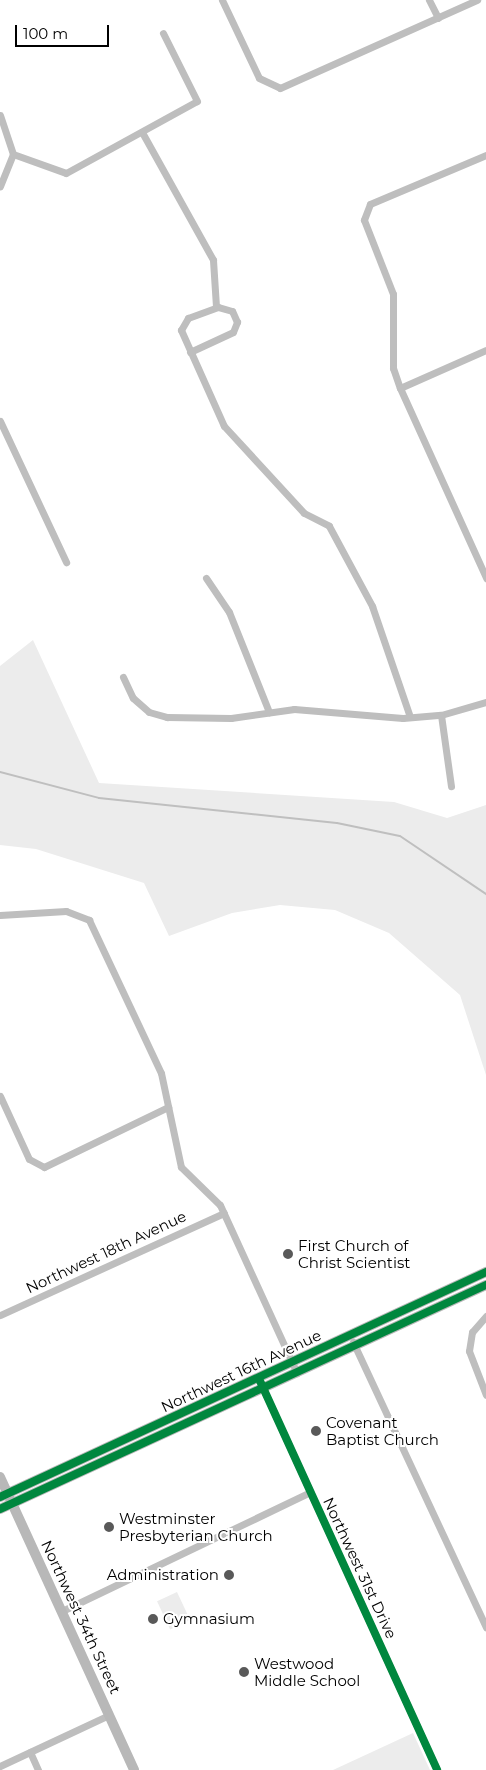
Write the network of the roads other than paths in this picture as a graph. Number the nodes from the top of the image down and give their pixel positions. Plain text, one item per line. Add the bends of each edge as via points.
1 (222, 0) edge
2 (429, 0) edge
3 (477, 0) edge
4 (438, 18) junction
5 (163, 33) dead end
6 (0, 116) edge
7 (143, 134) junction
8 (13, 154) junction
9 (486, 155) edge
10 (0, 187) edge
11 (216, 307) junction
12 (486, 350) edge
13 (190, 352) junction
14 (400, 388) junction
15 (0, 421) edge
16 (66, 562) dead end
17 (206, 578) dead end
18 (486, 578) edge
19 (123, 677) dead end
20 (486, 702) edge
21 (269, 712) junction
22 (441, 715) junction
23 (410, 717) junction
24 (451, 786) dead end
25 (0, 915) edge
26 (0, 1096) edge
27 (168, 1107) junction
28 (224, 1213) junction
29 (486, 1272) edge
30 (486, 1285) edge
31 (0, 1315) edge
32 (486, 1316) edge
33 (350, 1336) junction
34 (355, 1346) junction
35 (292, 1363) junction
36 (297, 1373) junction
37 (259, 1378) junction
38 (263, 1389) junction
39 (486, 1395) edge
40 (140, 1434) junction
41 (146, 1444) junction
42 (0, 1477) edge
43 (310, 1492) junction
44 (4, 1496) edge
45 (13, 1505) junction
46 (0, 1510) edge
47 (62, 1611) junction
48 (486, 1627) edge
49 (109, 1715) junction
50 (30, 1752) junction
51 (0, 1766) edge
52 (38, 1770) edge
53 (134, 1770) edge
54 (437, 1770) edge

1 - 4 street via 259,78 269,85 287,87
2 - 4 street
3 - 4 street
5 - 7 street via 197,101
6 - 8 street
7 - 8 street via 66,173
7 - 11 street via 213,260
8 - 10 street
9 - 14 street via 370,204 365,211 365,224 393,294 393,368
11 - 13 street via 188,318 180,330
11 - 13 street via 232,311 237,322 233,332
12 - 14 street
13 - 23 street via 224,426 304,513 329,526 372,606
14 - 18 street
15 - 16 street
17 - 21 street via 229,612
19 - 21 street via 133,698 149,712 167,717 231,718
20 - 22 street
21 - 23 street via 294,709
22 - 23 street
22 - 24 street
25 - 27 street via 80,914 89,920 162,1074
26 - 27 street via 29,1159 39,1166 52,1165
27 - 28 street via 181,1167
28 - 31 street, Northwest 18th Avenue
28 - 35 street
29 - 33 main road, Northwest 16th Avenue
30 - 34 main road, Northwest 16th Avenue
32 - 39 street via 472,1332 469,1351
33 - 34 street
33 - 35 main road, Northwest 16th Avenue
34 - 36 main road, Northwest 16th Avenue
34 - 48 street
35 - 36 street
35 - 37 main road, Northwest 16th Avenue
36 - 38 main road, Northwest 16th Avenue
37 - 38 street, Northwest 31st Drive
37 - 40 main road, Northwest 16th Avenue
38 - 41 main road, Northwest 16th Avenue
38 - 43 street, Northwest 31st Drive
40 - 41 main road
40 - 44 main road, Northwest 16th Avenue
41 - 45 main road, Northwest 16th Avenue
42 - 44 main road, Northwest 34th Street
43 - 47 street
43 - 54 street, Northwest 31st Drive
44 - 45 main road, Northwest 34th Street
45 - 46 main road, Northwest 16th Avenue
45 - 47 main road, Northwest 34th Street
47 - 49 main road, Northwest 34th Street
49 - 50 street
49 - 53 main road, Northwest 34th Street
50 - 51 street
50 - 52 street

